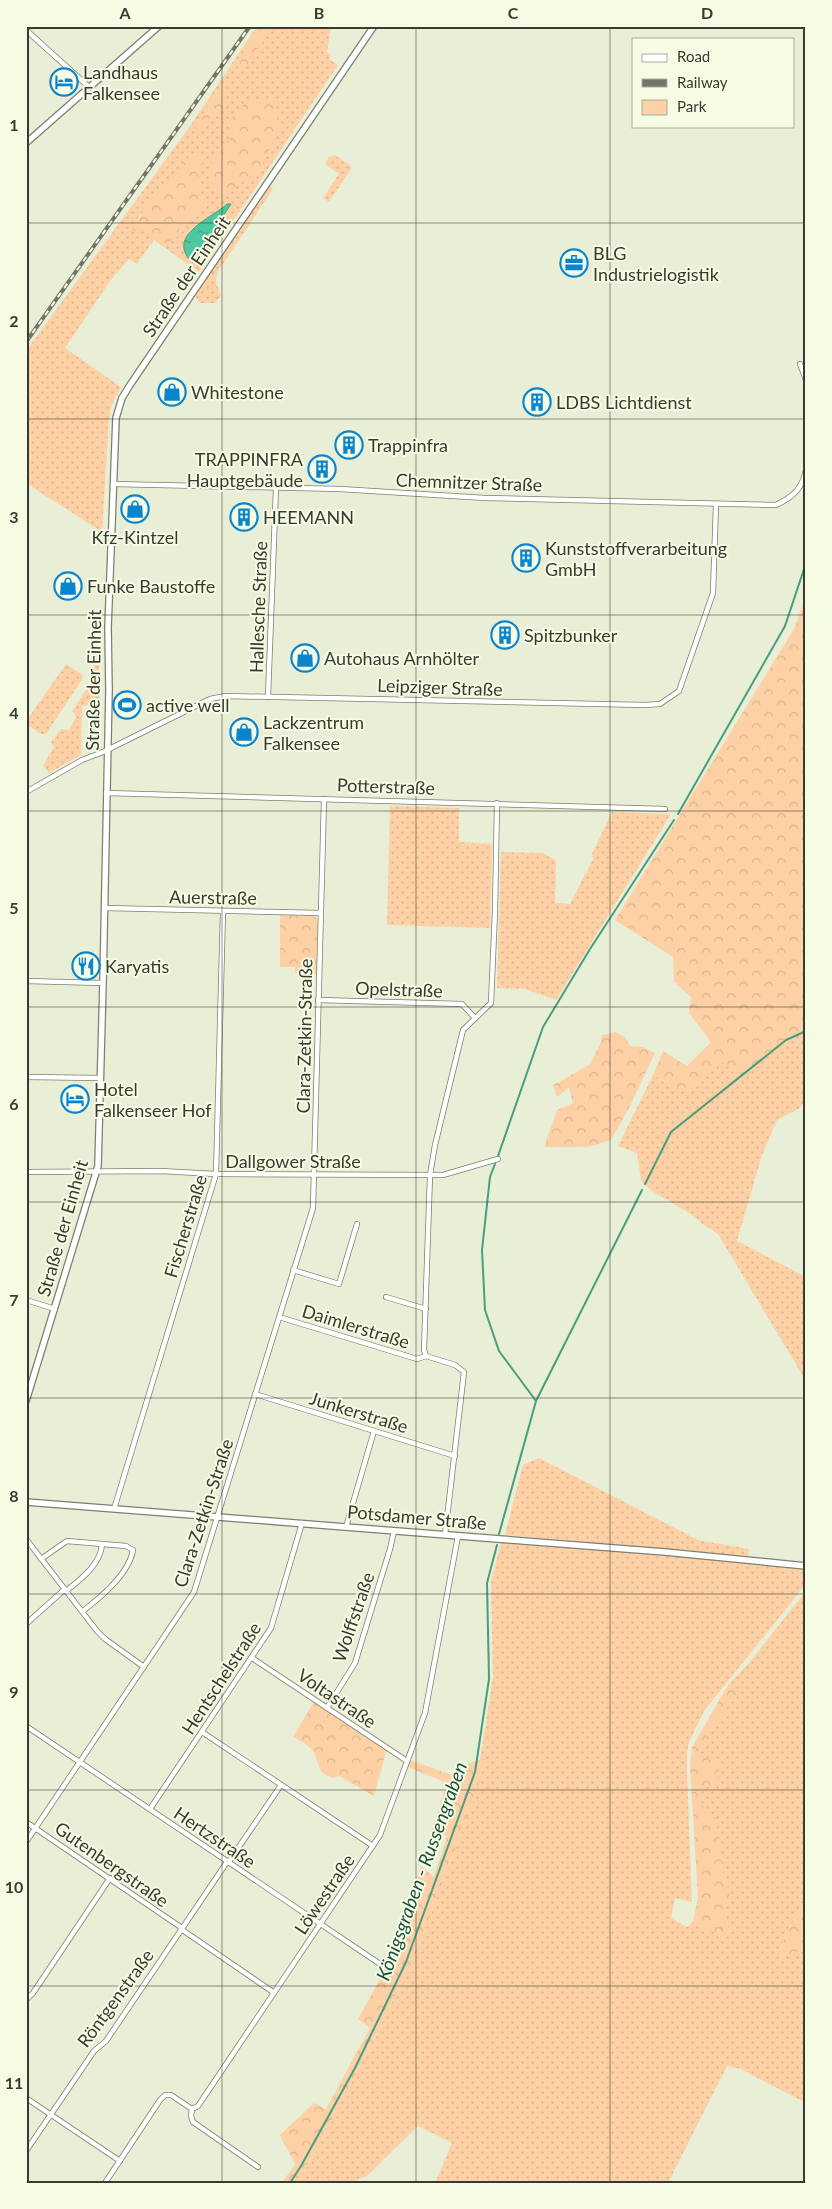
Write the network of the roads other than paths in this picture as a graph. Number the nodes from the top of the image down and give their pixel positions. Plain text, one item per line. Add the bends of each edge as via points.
1 (159, 26) edge
2 (374, 26) edge
3 (26, 30) edge
4 (89, 87) junction
5 (26, 143) edge
6 (800, 364) dead end
7 (806, 380) edge
8 (806, 470) edge
9 (112, 484) junction
10 (276, 488) junction
11 (716, 504) junction
12 (268, 697) junction
13 (108, 749) junction
14 (26, 792) edge
15 (106, 793) junction
16 (324, 798) junction
17 (497, 803) junction
18 (665, 808) dead end
19 (105, 908) junction
20 (223, 912) junction
21 (320, 913) junction
22 (26, 981) edge
23 (103, 983) junction
24 (318, 1000) junction
25 (474, 1017) junction
26 (26, 1077) edge
27 (100, 1078) junction
28 (498, 1159) dead end
29 (26, 1172) edge
30 (96, 1173) junction
31 (216, 1174) junction
32 (315, 1175) junction
33 (430, 1175) junction
34 (357, 1224) dead end
35 (293, 1270) junction
36 (386, 1297) dead end
37 (26, 1300) edge
38 (426, 1308) junction
39 (55, 1309) junction
40 (279, 1317) junction
41 (426, 1356) junction
42 (255, 1394) junction
43 (26, 1401) edge
44 (374, 1431) junction
45 (455, 1456) junction
46 (26, 1502) edge
47 (114, 1509) junction
48 (218, 1517) junction
49 (302, 1524) junction
50 (346, 1527) junction
51 (394, 1531) junction
52 (445, 1535) junction
53 (458, 1536) junction
54 (26, 1540) edge
55 (102, 1545) junction
56 (42, 1559) junction
57 (806, 1566) edge
58 (66, 1590) junction
59 (83, 1611) junction
60 (26, 1624) edge
61 (252, 1658) junction
62 (144, 1667) junction
63 (327, 1708) junction
64 (26, 1726) edge
65 (202, 1732) junction
66 (408, 1761) junction
67 (79, 1762) junction
68 (281, 1785) junction
69 (150, 1809) junction
70 (26, 1822) edge
71 (36, 1828) junction
72 (26, 1842) edge
73 (373, 1846) junction
74 (228, 1862) junction
75 (110, 1878) junction
76 (320, 1924) junction
77 (181, 1929) junction
78 (389, 1970) dead end
79 (273, 1992) junction
80 (27, 1998) edge
81 (26, 2098) edge
82 (192, 2109) junction
83 (51, 2115) junction
84 (26, 2151) edge
85 (120, 2161) junction
86 (258, 2167) dead end
87 (105, 2183) edge

1 - 4 street
2 - 9 street, Straße der Einheit via 126,392 115,428
3 - 4 street
4 - 5 street
6 - 7 street
8 - 11 street, Chemnitzer Straße via 803,483 794,495 776,505
9 - 10 street, Chemnitzer Straße
9 - 13 street, Straße der Einheit
10 - 11 street, Chemnitzer Straße
10 - 12 street, Hallesche Straße
11 - 12 street, Leipziger Straße via 713,593 679,691 660,704
12 - 13 street, Leipziger Straße via 210,699
13 - 14 street, Leipziger Straße
13 - 15 street, Straße der Einheit
15 - 16 street, Potterstraße
15 - 19 street, Straße der Einheit
16 - 17 street, Potterstraße
16 - 21 street, Clara-Zetkin-Straße
17 - 18 street, Potterstraße
17 - 25 street via 491,1003
19 - 20 street, Auerstraße
19 - 23 street, Straße der Einheit
20 - 21 street, Auerstraße
20 - 31 street, Fischerstraße
21 - 24 street, Clara-Zetkin-Straße
22 - 23 street
23 - 27 street, Straße der Einheit
24 - 25 street, Opelstraße via 462,1004
24 - 32 street, Clara-Zetkin-Straße
25 - 33 street via 462,1030
26 - 27 street
27 - 30 street, Straße der Einheit
28 - 33 street, Dallgower Straße via 454,1173
29 - 30 street, Dallgower Straße
30 - 31 street, Dallgower Straße via 160,1171
30 - 39 street, Straße der Einheit
31 - 32 street, Dallgower Straße
31 - 47 street, Fischerstraße
32 - 33 street, Dallgower Straße
32 - 35 street, Clara-Zetkin-Straße via 313,1208
33 - 38 street
34 - 35 street via 339,1284
35 - 40 street, Clara-Zetkin-Straße
36 - 38 street
37 - 39 street
38 - 41 street
39 - 43 street, Straße der Einheit
40 - 41 street, Daimlerstraße via 417,1359
40 - 42 street, Clara-Zetkin-Straße
41 - 45 street, Daimlerstraße via 456,1365 464,1372
42 - 44 street, Junkerstraße
42 - 48 street, Clara-Zetkin-Straße
44 - 45 street, Junkerstraße
44 - 50 street
45 - 52 street
46 - 47 street, Potsdamer Straße
47 - 48 street, Potsdamer Straße
48 - 49 street, Potsdamer Straße
48 - 62 street, Clara-Zetkin-Straße via 194,1592
49 - 50 street, Potsdamer Straße
49 - 61 street, Hentschelstraße via 274,1621
50 - 51 street, Potsdamer Straße
51 - 52 street, Potsdamer Straße
51 - 63 street, Wolffstraße via 355,1662
52 - 53 street, Potsdamer Straße
53 - 57 street, Potsdamer Straße
53 - 66 street, Löwestraße via 430,1693
54 - 56 street
55 - 56 street via 67,1542
55 - 58 street via 87,1574
55 - 59 street via 130,1547 132,1557 107,1592
56 - 58 street
58 - 59 street
58 - 60 street
59 - 62 street via 104,1639
61 - 63 street, Voltastraße
61 - 65 street, Hentschelstraße
62 - 67 street, Clara-Zetkin-Straße
63 - 66 street, Voltastraße
64 - 67 street, Hertzstraße
65 - 68 street
65 - 69 street, Hentschelstraße
66 - 73 street, Löwestraße
67 - 69 street, Hertzstraße
67 - 71 street, Clara-Zetkin-Straße
68 - 73 street
68 - 74 street, Röntgenstraße
69 - 74 street, Hertzstraße
70 - 71 street, Gutenbergstraße
71 - 72 street, Clara-Zetkin-Straße
71 - 75 street, Gutenbergstraße
73 - 76 street, Löwestraße
74 - 76 street, Hertzstraße
74 - 77 street, Röntgenstraße
75 - 77 street, Gutenbergstraße
75 - 80 street
76 - 78 street, Hertzstraße
76 - 79 street, Löwestraße
77 - 79 street, Gutenbergstraße
77 - 83 street, Röntgenstraße via 106,2041 94,2051
79 - 82 street, Löwestraße via 198,2106
81 - 83 street
82 - 85 street via 171,2095 165,2095
82 - 86 street via 193,2122
83 - 84 street, Röntgenstraße
83 - 85 street
85 - 87 street

